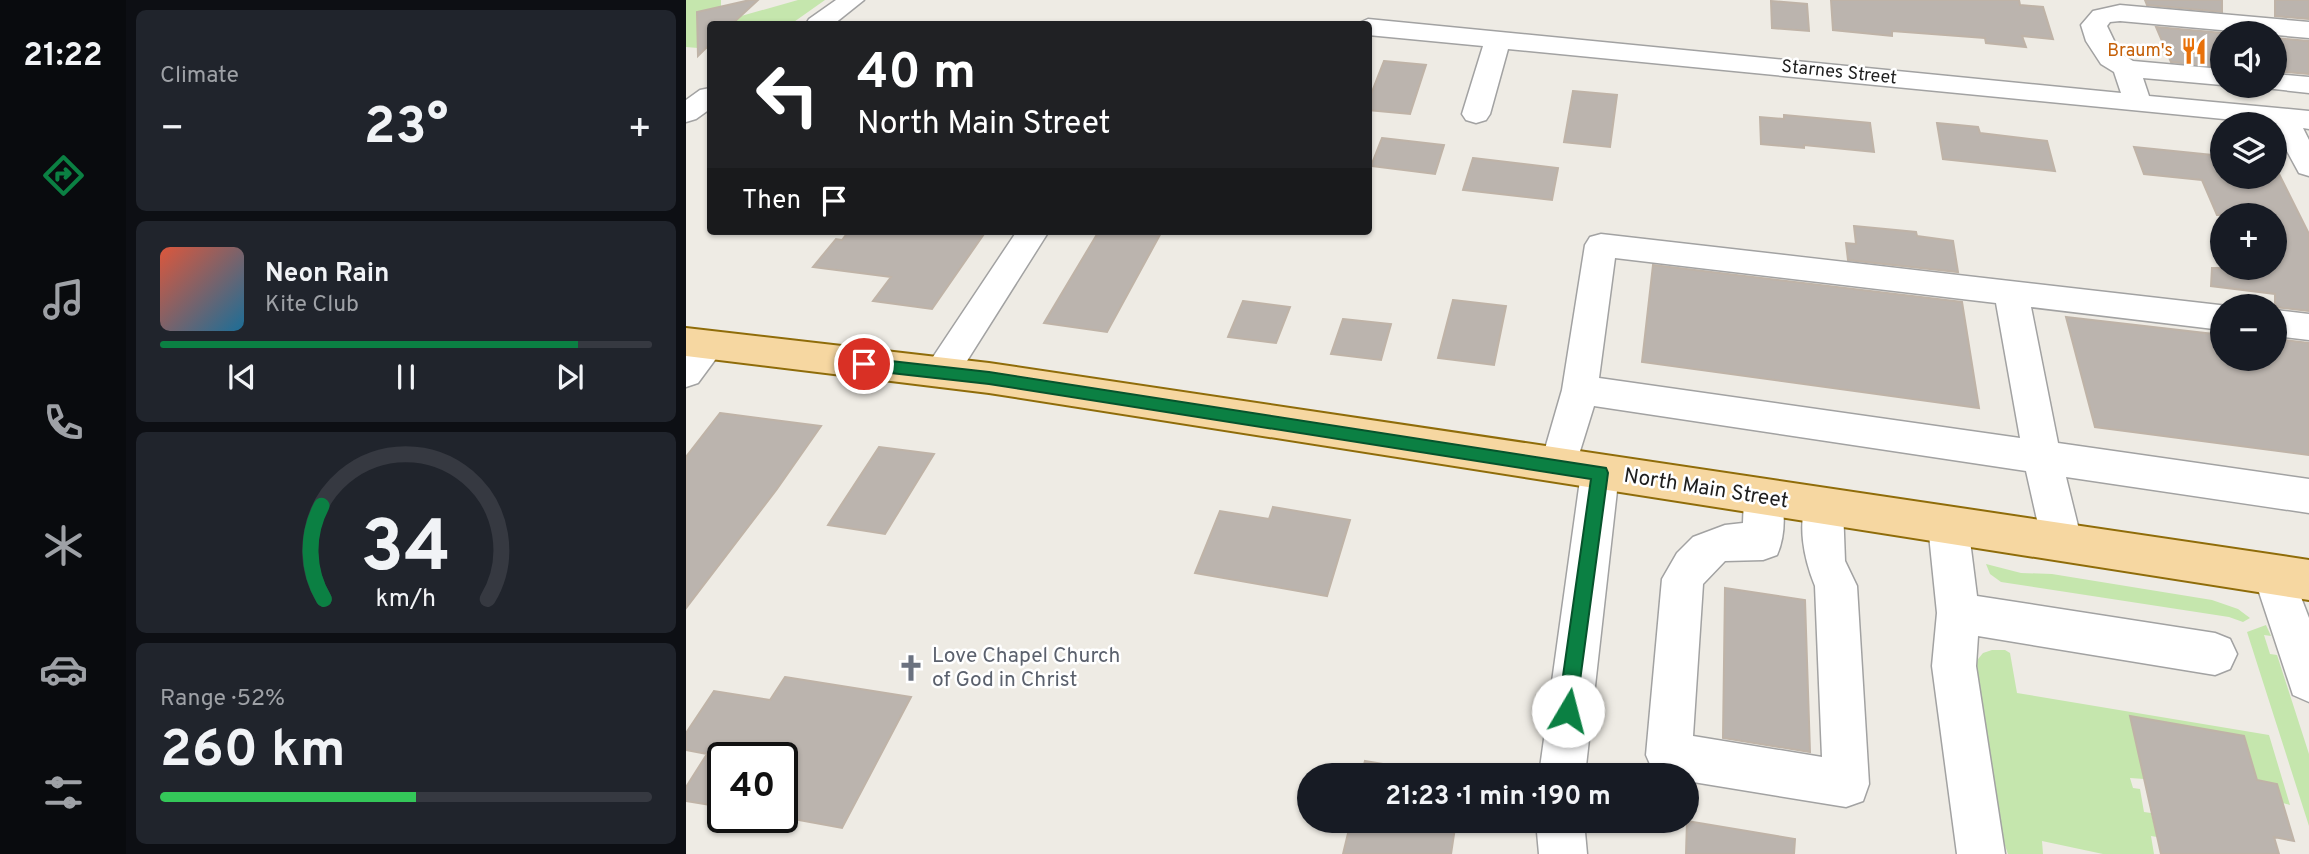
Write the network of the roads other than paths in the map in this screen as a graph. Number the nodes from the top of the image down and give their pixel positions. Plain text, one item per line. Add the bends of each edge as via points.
1 (852, 0) edge
2 (2093, 8) edge
3 (822, 21) edge
4 (1372, 22) edge
5 (2309, 30) edge
6 (1498, 40) junction
7 (2126, 68) junction
8 (2210, 76) edge
9 (2287, 83) edge
10 (2309, 85) edge
11 (707, 98) edge
12 (2138, 102) junction
13 (686, 113) edge
14 (1476, 114) dead end
15 (2296, 119) edge
16 (2309, 166) edge
17 (1030, 235) edge
18 (2011, 292) junction
19 (2210, 316) edge
20 (2287, 324) edge
21 (2309, 327) edge
22 (694, 354) edge
23 (941, 373) junction
24 (1580, 390) junction
25 (2042, 458) junction
26 (1559, 466) junction
27 (1600, 473) junction
28 (2309, 496) edge
29 (1763, 498) junction
30 (1823, 507) junction
31 (1948, 525) junction
32 (2062, 542) junction
33 (2291, 577) edge
34 (1958, 613) junction
35 (2215, 654) dead end
36 (2309, 680) edge
37 (1563, 763) edge
38 (1561, 833) edge
39 (1563, 854) edge
40 (1981, 854) edge

1 - 3 street
2 - 5 street
2 - 7 street via 2099,41 2110,58
4 - 6 street, Starnes Street
6 - 12 street, Starnes Street
6 - 14 street
7 - 8 street
7 - 12 street
9 - 10 street
11 - 13 street
12 - 15 street, Starnes Street
15 - 16 street
17 - 23 street
18 - 19 street
18 - 24 street via 1601,245
18 - 25 street
20 - 21 street
22 - 23 main road, North Main Street
23 - 26 main road, North Main Street
24 - 25 street
24 - 26 street
25 - 28 street
25 - 32 street
26 - 27 main road, North Main Street
27 - 29 main road, North Main Street
27 - 37 street
29 - 30 main road, North Main Street
29 - 30 street via 1763,542 1727,540 1699,555 1683,579 1669,754 1846,784 1836,586 1825,562
30 - 31 main road, North Main Street
31 - 32 main road, North Main Street
31 - 34 street
32 - 33 main road, North Main Street
33 - 36 street
34 - 35 street
34 - 40 street via 1954,666
38 - 39 street

